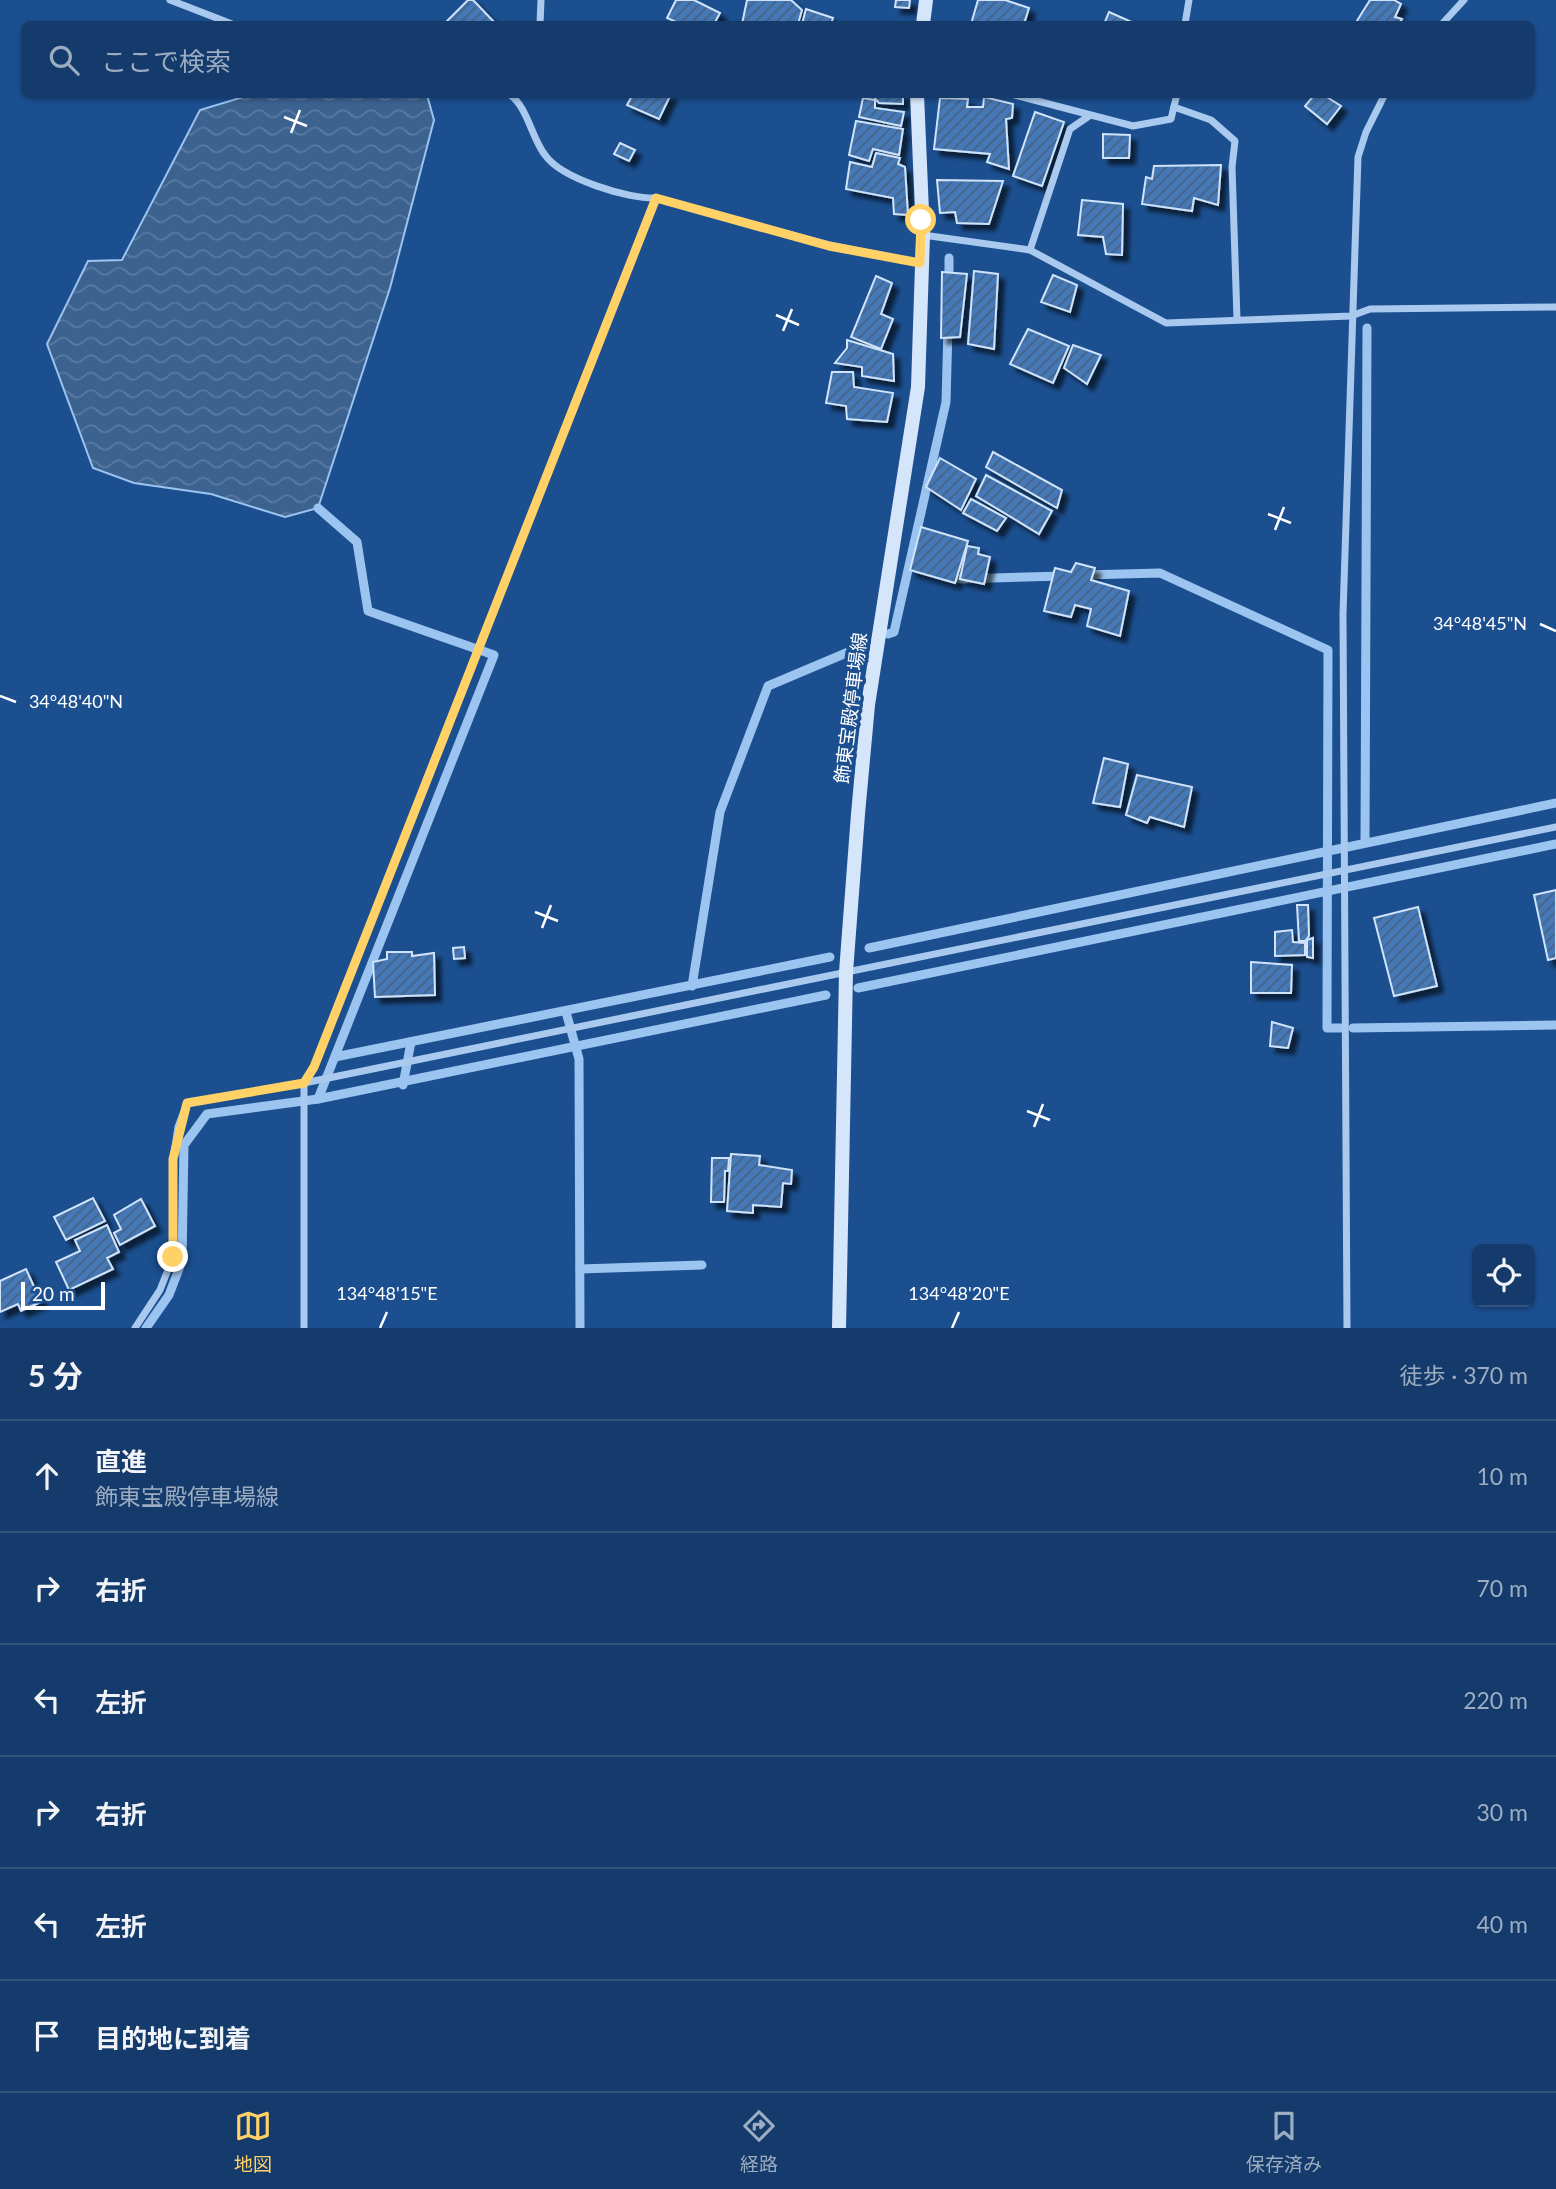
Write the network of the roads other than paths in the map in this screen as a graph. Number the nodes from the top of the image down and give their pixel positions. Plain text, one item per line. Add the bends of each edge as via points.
1 (170, 0) edge
2 (541, 0) edge
3 (926, 0) edge
4 (1189, 0) edge
5 (1464, 0) edge
6 (224, 21) edge
7 (540, 21) edge
8 (923, 21) edge
9 (1186, 21) edge
10 (1445, 21) edge
11 (519, 98) edge
12 (917, 98) edge
13 (1025, 98) edge
14 (1176, 98) edge
15 (1383, 98) edge
16 (1174, 107) junction
17 (1089, 116) junction
18 (656, 198) junction
19 (923, 235) junction
20 (1030, 250) junction
21 (920, 263) junction
22 (1556, 307) edge
23 (1351, 316) junction
24 (1237, 319) junction
25 (1556, 827) edge
26 (1347, 870) junction
27 (846, 972) junction
28 (304, 1083) junction
29 (135, 1328) edge
30 (304, 1328) edge
31 (839, 1328) edge
32 (1347, 1328) edge

1 - 6 street
2 - 7 street
3 - 8 main road
4 - 9 street
5 - 10 street
11 - 18 street via 545,156 564,172 638,199
12 - 19 main road, 飾東宝殿停車場線
13 - 17 street
14 - 16 street
15 - 23 street via 1358,157
16 - 17 street via 1171,118 1133,126
16 - 24 street via 1211,120 1235,141
17 - 20 street via 1070,129
18 - 21 street via 829,246
18 - 28 street
19 - 20 street
19 - 21 main road, 飾東宝殿停車場線
20 - 24 street via 1166,323
21 - 27 main road, 飾東宝殿停車場線 via 918,387 868,705
22 - 23 street via 1370,309
23 - 24 street
23 - 26 street via 1343,614
25 - 26 street
26 - 27 street
26 - 32 street
27 - 28 street
27 - 31 main road, 飾東宝殿停車場線
28 - 29 street via 187,1103 173,1159 173,1257 160,1290
28 - 30 street

